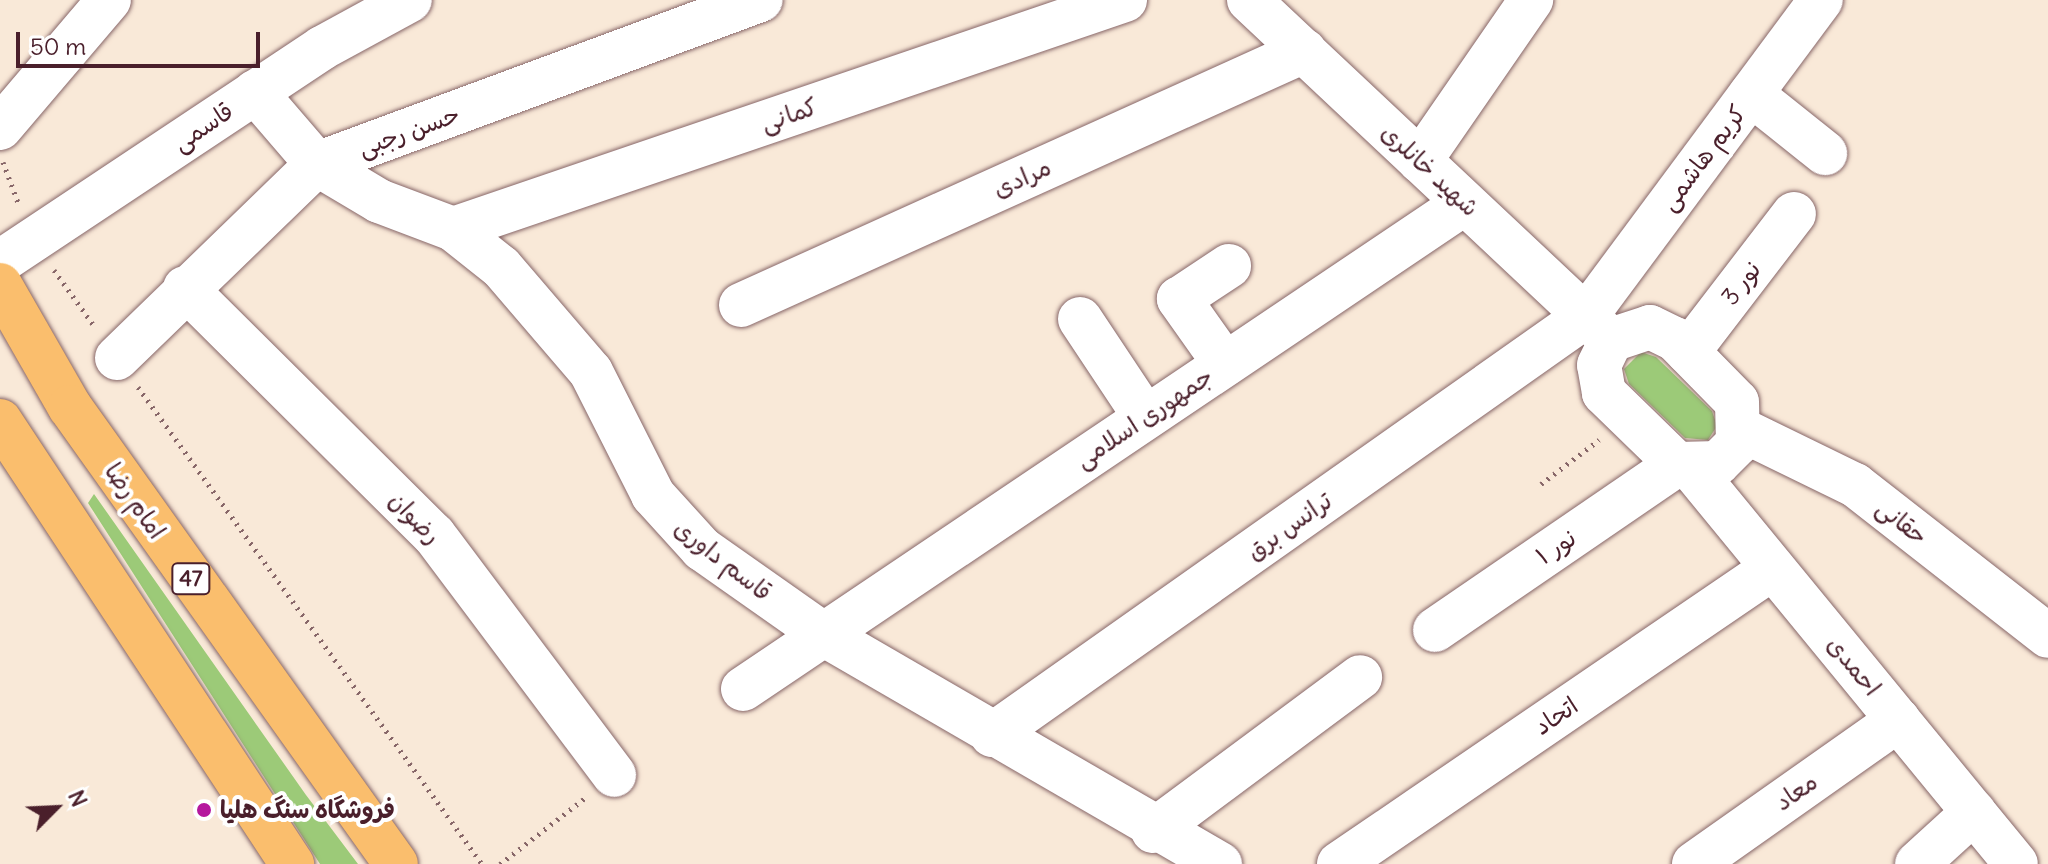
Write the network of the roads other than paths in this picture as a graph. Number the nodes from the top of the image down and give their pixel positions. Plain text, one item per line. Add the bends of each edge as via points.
1 (109, 0) edge
2 (362, 0) edge
3 (410, 0) edge
4 (761, 0) edge
5 (1125, 0) edge
6 (1249, 0) edge
7 (1531, 0) edge
8 (1821, 0) edge
9 (322, 48) junction
10 (1304, 51) junction
11 (255, 92) junction
12 (1751, 94) junction
13 (0, 128) edge
14 (1825, 153) dead end
15 (1420, 161) junction
16 (317, 164) junction
17 (1465, 203) junction
18 (1794, 214) dead end
19 (453, 229) junction
20 (16, 251) edge
21 (1229, 266) dead end
22 (0, 285) edge
23 (185, 288) junction
24 (741, 305) dead end
25 (1080, 319) dead end
26 (1599, 328) junction
27 (1688, 352) junction
28 (117, 358) road end
29 (1225, 364) junction
30 (1145, 417) junction
31 (1742, 430) junction
32 (7, 447) edge
33 (1684, 466) junction
34 (1773, 568) junction
35 (1435, 630) dead end
36 (823, 634) junction
37 (2048, 636) edge
38 (1360, 677) dead end
39 (743, 689) dead end
40 (1898, 720) junction
41 (992, 735) junction
42 (614, 775) road end
43 (1974, 812) junction
44 (1153, 831) junction
45 (279, 860) edge
46 (396, 864) edge
47 (1220, 864) edge
48 (1339, 864) edge
49 (1694, 864) edge
50 (1917, 864) edge
51 (2016, 864) edge

1 - 13 street
2 - 9 street
3 - 9 street, قاسمی
4 - 16 street, حسن رجبی
5 - 19 street, کمانی
6 - 10 street, شهید خانلری
7 - 15 street
8 - 12 street, کریم هاشمی
9 - 11 street, قاسمی
10 - 15 street, شهید خانلری
10 - 24 street, مرادی
11 - 16 street, قاسم داوری
11 - 20 street, قاسمی
12 - 14 street
12 - 26 street, کریم هاشمی
15 - 17 street, شهید خانلری
16 - 19 street, قاسم داوری via 379,201
16 - 23 street, حسن رجبی
17 - 26 street, شهید خانلری
17 - 29 street, جمهوری اسلامی
18 - 27 street, نور 3
19 - 36 street, قاسم داوری via 501,267 591,372 674,524
21 - 29 street via 1179,299
22 - 46 highway, امام رضا / 47 via 70,407
23 - 28 street, حسن رجبی
23 - 42 street, رضوان via 434,535
25 - 30 street
26 - 27 street via 1650,327
26 - 33 street, احمدی via 1604,393
26 - 41 street, ترانس برق
27 - 31 street via 1737,402
29 - 30 street, جمهوری اسلامی
30 - 36 street, جمهوری اسلامی
31 - 33 street, نور ۱ via 1730,455
31 - 37 street, حقانی via 1855,485
32 - 45 highway
33 - 34 street, احمدی
33 - 35 street, نور ۱
34 - 40 street, احمدی
34 - 48 street, اتحاد
36 - 39 street, جمهوری اسلامی
36 - 41 street, قاسم داوری
38 - 44 street
40 - 43 street, احمدی
40 - 49 street, معاد
41 - 44 street, قاسم داوری
43 - 50 street
43 - 51 street, احمدی
44 - 47 street, قاسم داوری

